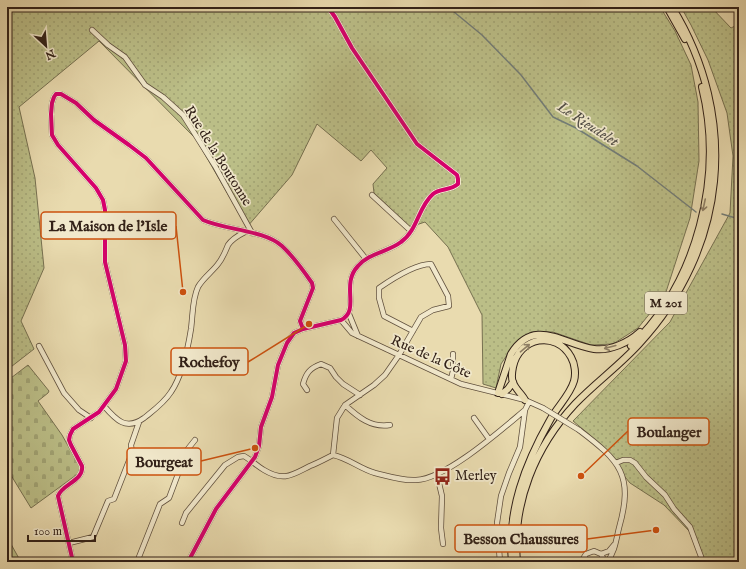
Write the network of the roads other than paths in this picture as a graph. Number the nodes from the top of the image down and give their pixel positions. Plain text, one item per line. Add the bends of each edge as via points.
1 (328, 7) edge
2 (667, 7) edge
3 (672, 7) edge
4 (92, 30) dead end
5 (372, 195) dead end
6 (334, 218) dead end
7 (412, 231) junction
8 (244, 232) junction
9 (252, 233) junction
10 (366, 259) junction
11 (663, 308) junction
12 (349, 314) junction
13 (341, 320) junction
14 (302, 329) junction
15 (413, 331) junction
16 (358, 336) junction
17 (39, 346) dead end
18 (453, 354) dead end
19 (399, 355) junction
20 (451, 379) junction
21 (512, 382) junction
22 (307, 390) dead end
23 (500, 394) junction
24 (360, 395) junction
25 (527, 401) junction
26 (345, 405) junction
27 (104, 406) junction
28 (525, 410) junction
29 (91, 418) junction
30 (474, 418) dead end
31 (139, 422) junction
32 (390, 425) dead end
33 (489, 439) junction
34 (195, 440) dead end
35 (333, 455) junction
36 (252, 462) junction
37 (616, 463) junction
38 (437, 476) junction
39 (182, 523) dead end
40 (517, 530) junction
41 (68, 543) junction
42 (443, 544) dead end
43 (615, 544) junction
44 (601, 554) junction
45 (73, 562) edge
46 (137, 562) edge
47 (188, 562) edge
48 (500, 562) edge
49 (514, 562) edge
50 (521, 562) edge
51 (582, 562) edge
52 (606, 562) edge
53 (703, 562) edge

1 - 7 street via 352,48 413,139 457,175 458,184 433,194 427,201
2 -> 11 highway, M 201 via 684,36 698,72 707,114 710,149 705,206 696,239 682,274
3 - 40 highway, M 201 via 686,30 699,64 714,122 714,176 704,235 693,264 664,313 639,344 575,404 551,434 532,467
4 - 9 street, Rue de la Boutonne via 125,57 145,85 183,115
5 - 7 street
6 - 10 street
7 - 10 street via 400,243
8 - 9 street
8 - 27 street via 203,220 146,158 94,120 76,103 66,96 56,94 50,114 52,135 96,188 105,210 105,262 125,346 126,361 116,389
8 - 31 street via 228,244 224,256 198,287 179,377 161,404
9 - 14 street via 282,246 312,283 313,288 300,321
10 - 12 street via 352,274
11 -> 23 highway via 637,335 624,343 604,349 594,349 546,334 526,338 511,354
11 - 49 highway, M 201 via 636,342 569,407 541,445 525,478 518,503 513,539
12 - 13 street
12 - 16 street
13 - 14 street
13 - 16 street, Rue de la Côte
14 - 36 street via 294,333 281,356 270,403 261,426 258,451
15 - 15 street via 421,317 433,310 449,306 448,296 431,264 424,264 379,288 384,316
15 - 19 street
16 - 19 street, Rue de la Côte
17 - 29 street via 64,393 79,410
18 - 20 street
19 - 20 street, Rue de la Côte
19 - 24 street via 385,374
20 - 23 street, Rue de la Côte
21 - 23 highway via 508,389
21 - 25 highway
21 -> 49 highway via 517,355 534,341 552,341 572,357 575,368 574,381 541,435 523,477 513,521 511,540
22 - 24 street via 303,384 306,374 312,367 321,364 330,368 343,384
23 - 25 street, Rue de la Côte
24 - 26 street
25 - 28 street
25 - 37 street, Rue de la Côte, bridge via 579,430
26 - 32 street via 359,417 375,425
26 - 35 street via 337,418
27 - 29 street
27 - 31 street via 116,420 133,424
28 - 33 street
28 - 48 street via 520,447 501,496 497,523
29 - 41 street via 73,430 69,440 82,466 81,475 58,494
30 - 33 street
31 - 41 street via 130,445 130,460 114,499 108,501 93,537
33 - 38 street
34 - 46 street via 187,450 169,498 160,504
35 - 36 street via 290,476 273,475
35 - 38 street via 348,459 369,471 407,480 424,480
36 - 39 street via 244,456 225,465 186,513
36 - 47 street via 216,509
37 - 43 street via 622,475 625,492 624,509
37 - 53 street via 623,460 635,463 665,495 690,527
38 - 42 street via 442,496
40 - 49 highway, M 201
40 - 50 highway
41 - 45 street
43 - 44 street via 609,551
43 - 52 street via 613,554
44 - 51 street via 590,552 583,556
44 - 52 street

